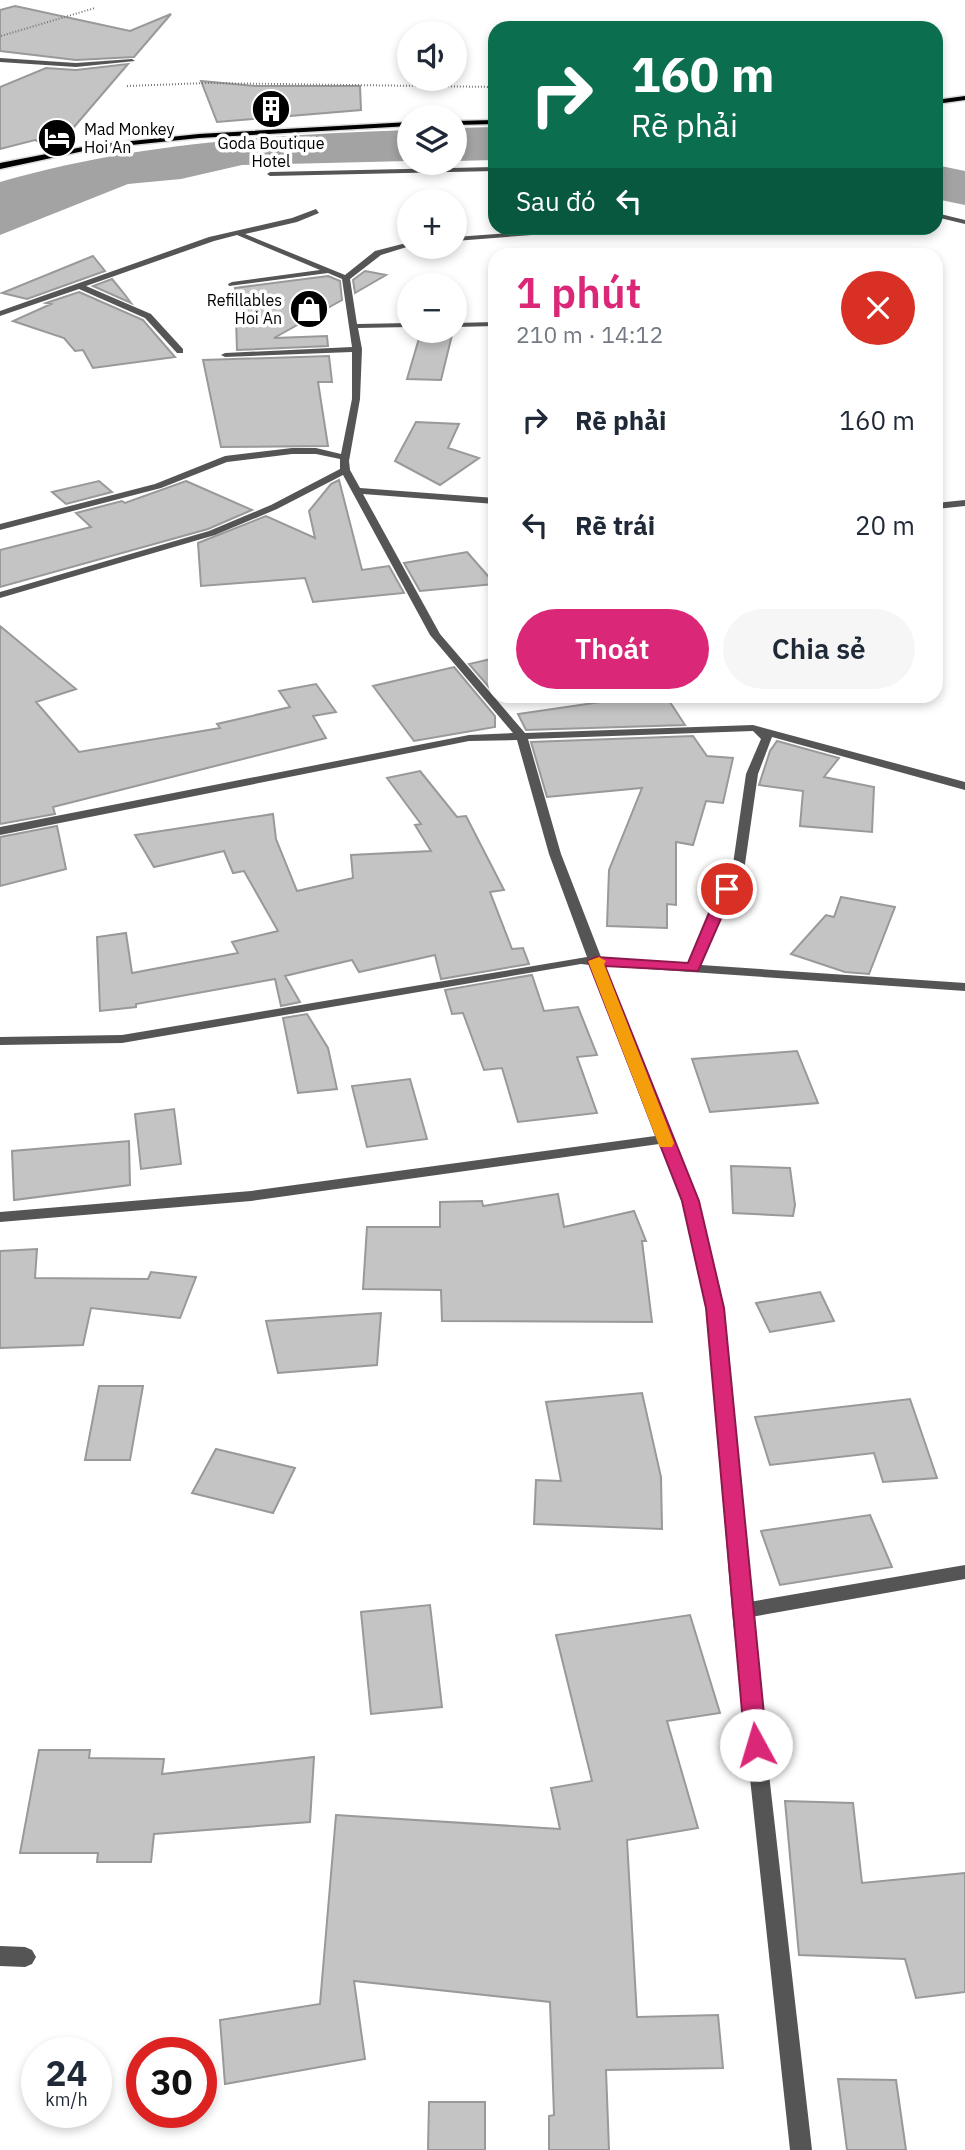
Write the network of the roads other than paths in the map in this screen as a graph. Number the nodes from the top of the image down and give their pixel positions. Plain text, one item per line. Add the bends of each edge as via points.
1 (0, 60) edge
2 (132, 61) dead end
3 (965, 98) edge
4 (943, 101) edge
5 (488, 122) edge
6 (467, 123) edge
7 (397, 125) edge
8 (0, 166) edge
9 (488, 169) edge
10 (270, 174) dead end
11 (316, 211) dead end
12 (943, 217) edge
13 (965, 222) edge
14 (237, 233) junction
15 (506, 235) edge
16 (467, 238) edge
17 (397, 248) edge
18 (330, 271) junction
19 (346, 278) junction
20 (232, 284) dead end
21 (79, 286) junction
22 (0, 314) edge
23 (488, 324) edge
24 (397, 325) edge
25 (467, 325) edge
26 (354, 326) junction
27 (358, 349) junction
28 (180, 351) dead end
29 (225, 355) dead end
30 (345, 464) junction
31 (356, 491) junction
32 (488, 500) edge
33 (965, 503) edge
34 (943, 505) edge
35 (0, 527) edge
36 (0, 595) edge
37 (488, 696) edge
38 (494, 703) edge
39 (760, 731) junction
40 (522, 735) junction
41 (965, 786) edge
42 (0, 831) edge
43 (596, 961) junction
44 (693, 968) junction
45 (965, 987) edge
46 (0, 1041) edge
47 (664, 1139) junction
48 (0, 1217) edge
49 (965, 1572) edge
50 (741, 1611) junction
51 (0, 1956) edge
52 (25, 1957) dead end
53 (801, 2150) edge

1 - 2 street via 76,65
3 - 4 main road
5 - 6 main road
7 - 8 main road via 93,147
9 - 10 street
11 - 14 street
12 - 13 street
14 - 18 street
14 - 21 street
15 - 16 street
17 - 19 street via 378,253
18 - 19 street
18 - 20 street
19 - 26 street
21 - 22 street
21 - 28 street via 148,316
23 - 25 street
24 - 26 street
26 - 27 street
27 - 29 street
27 - 30 street via 356,402
30 - 31 street
30 - 35 street via 292,451 225,460 158,486
30 - 36 street via 274,507 212,533
31 - 32 street
31 - 37 street via 435,635
33 - 34 street
38 - 40 street
39 - 40 street
39 - 41 street
39 - 44 street via 767,738 752,774 739,864
40 - 42 street via 469,738
40 - 43 street via 555,854
43 - 44 street
43 - 46 street via 122,1039
43 - 47 street
44 - 45 street
47 - 48 street via 251,1196
47 - 50 street via 691,1201 715,1308
49 - 50 street
50 - 53 street
51 - 52 street

